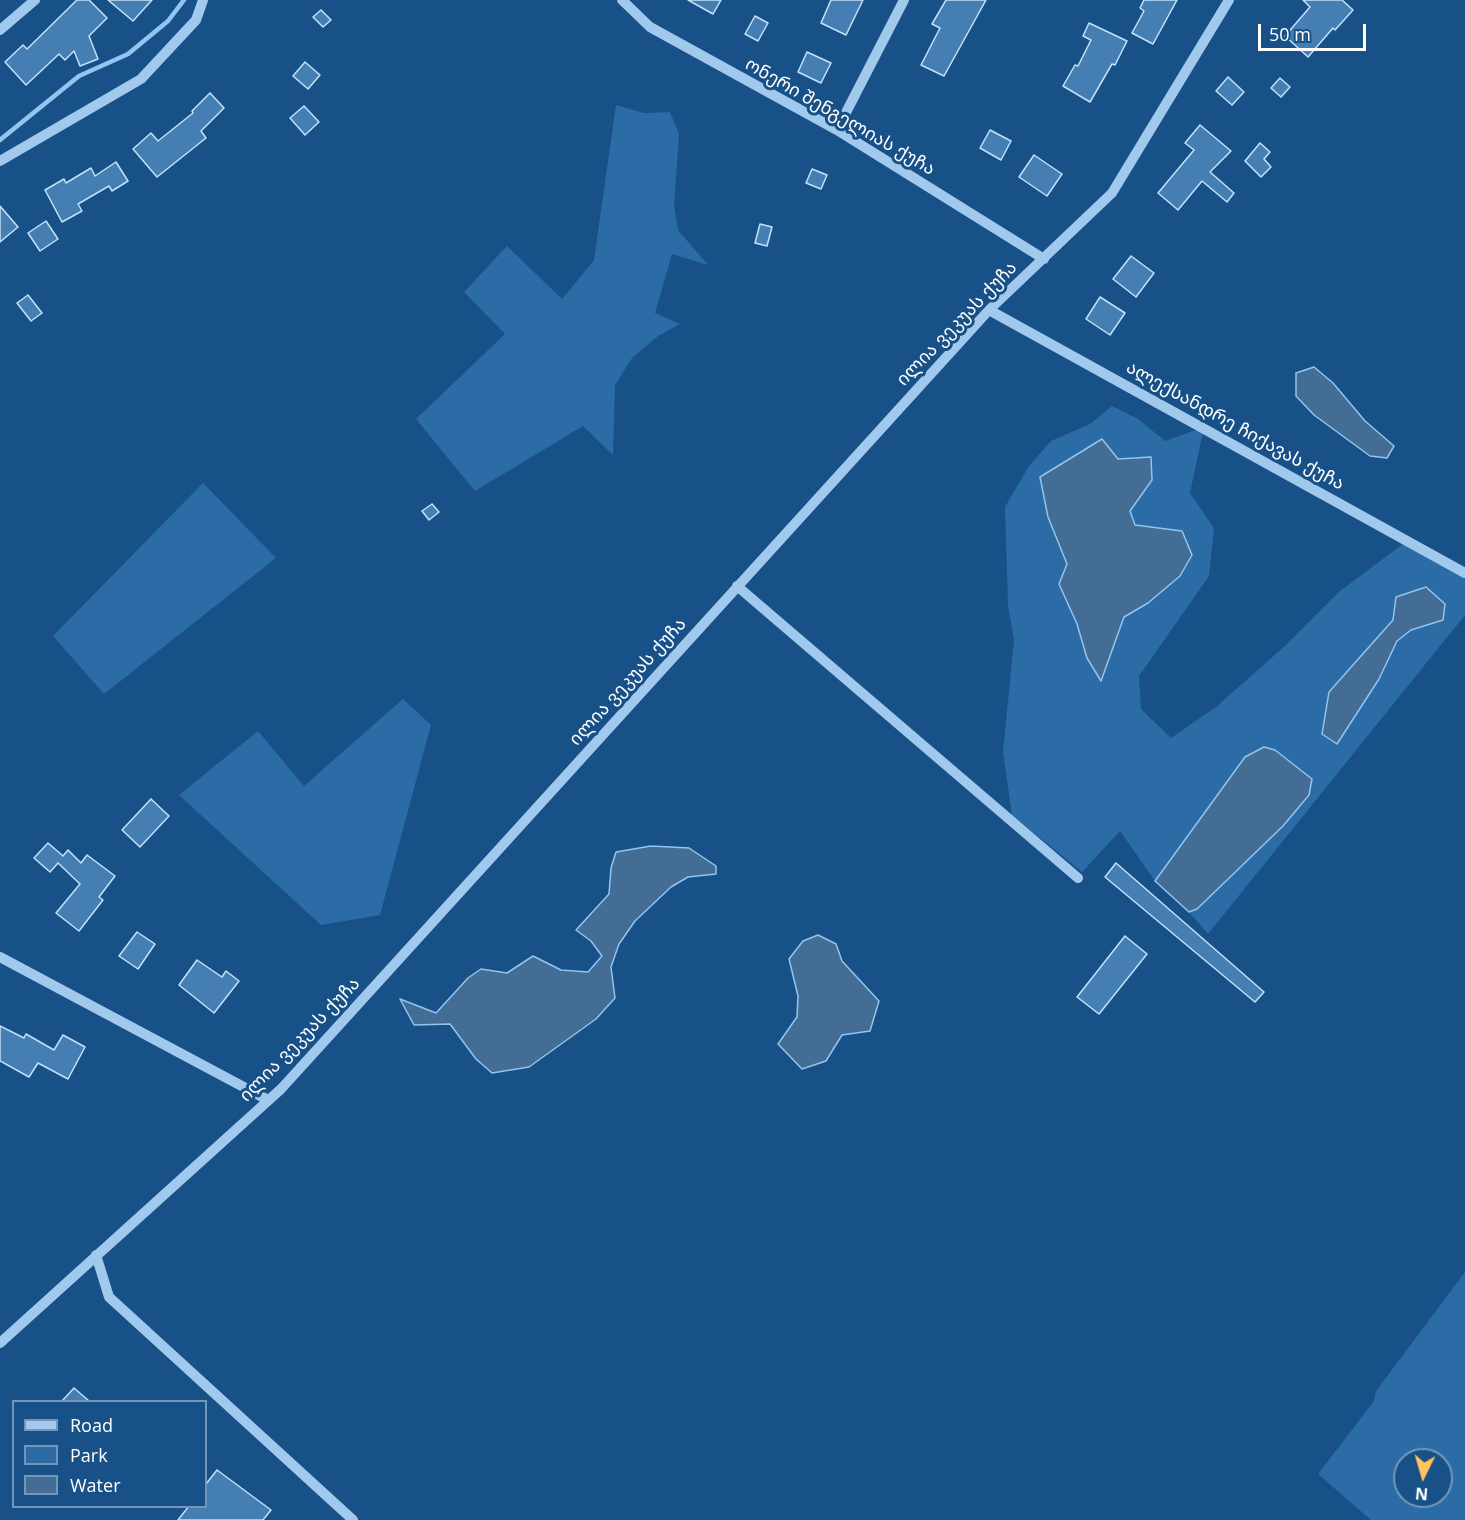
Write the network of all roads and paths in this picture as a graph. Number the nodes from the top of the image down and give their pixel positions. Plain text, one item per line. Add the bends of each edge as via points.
1 (35, 0) edge
2 (203, 0) edge
3 (622, 0) edge
4 (904, 0) edge
5 (1229, 0) edge
6 (0, 30) edge
7 (837, 130) junction
8 (0, 161) edge
9 (1044, 259) junction
10 (989, 310) junction
11 (1465, 573) edge
12 (737, 586) junction
13 (1078, 879) dead end
14 (0, 957) edge
15 (268, 1100) junction
16 (96, 1256) junction
17 (0, 1343) edge
18 (353, 1520) edge

1 - 6 street
2 - 8 street via 196,20 141,79
3 - 7 street, ონერი შენგელიას ქუჩა via 650,27
4 - 7 street
5 - 9 street, ილია ვეკუას ქუჩა via 1112,193
7 - 9 street, ონერი შენგელიას ქუჩა
9 - 10 street, ილია ვეკუას ქუჩა
10 - 11 street, ალექსანდრე ჩიქავას ქუჩა
10 - 12 street, ილია ვეკუას ქუჩა
12 - 13 street
12 - 15 street, ილია ვეკუას ქუჩა
14 - 15 street
15 - 16 street, ილია ვეკუას ქუჩა
16 - 17 street, ილია ვეკუას ქუჩა
16 - 18 street via 109,1297

